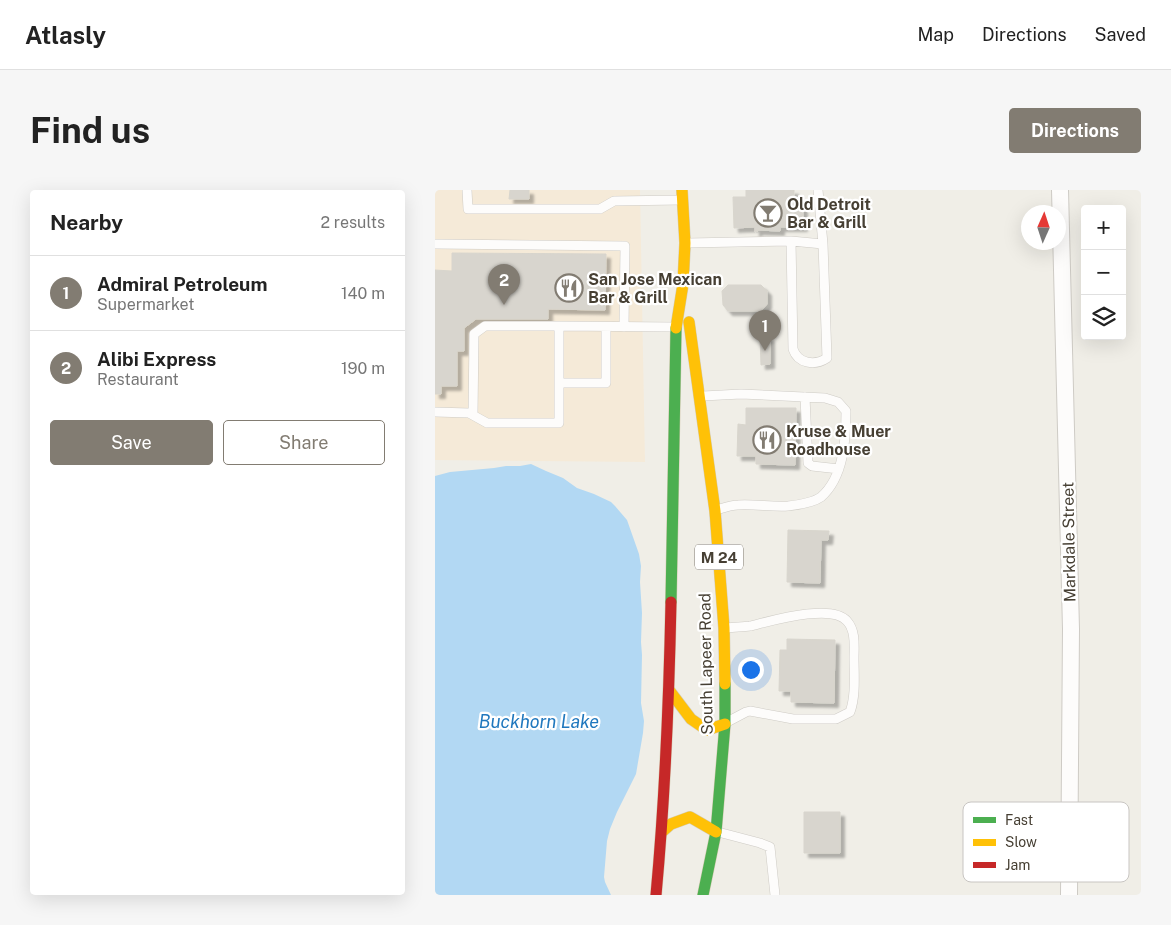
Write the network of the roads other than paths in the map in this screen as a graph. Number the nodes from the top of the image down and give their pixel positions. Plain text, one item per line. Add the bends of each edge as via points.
1 (467, 190) edge
2 (818, 190) edge
3 (1060, 190) edge
4 (682, 195) edge
5 (791, 241) junction
6 (685, 243) junction
7 (435, 244) edge
8 (823, 244) junction
9 (683, 284) junction
10 (559, 326) junction
11 (606, 327) junction
12 (624, 327) junction
13 (676, 327) junction
14 (559, 383) junction
15 (700, 396) junction
16 (805, 397) junction
17 (435, 412) edge
18 (473, 415) junction
19 (839, 469) junction
20 (715, 511) junction
21 (724, 628) junction
22 (669, 690) junction
23 (725, 724) junction
24 (1070, 802) edge
25 (662, 832) junction
26 (716, 832) junction
27 (1069, 882) edge
28 (656, 895) edge
29 (703, 895) edge
30 (775, 895) edge
31 (1069, 895) edge

1 - 4 lane via 468,209 600,209 614,201
2 - 8 lane
3 - 24 street, Markdale Street via 1071,629
4 - 6 main road, South Lapeer Road / M 24
5 - 6 lane
5 - 8 lane
5 - 8 lane via 793,350 797,359 815,363 827,358
6 - 9 main road, South Lapeer Road / M 24
7 - 12 lane via 625,246
9 - 13 main road, South Lapeer Road / M 24
9 - 15 main road, South Lapeer Road / M 24
10 - 11 lane
10 - 14 lane
10 - 18 lane via 485,326 473,334
11 - 12 lane
11 - 14 lane via 606,383
12 - 13 lane
13 - 22 main road, South Lapeer Road / M 24
14 - 18 lane via 559,423 487,423
15 - 16 lane
15 - 20 main road, South Lapeer Road / M 24
16 - 19 lane via 808,463
16 - 19 lane via 838,402 846,411 846,434
17 - 18 lane
19 - 20 lane via 830,487 820,498 812,501 788,506 736,505
20 - 21 main road, South Lapeer Road / M 24
21 - 23 main road, South Lapeer Road / M 24
21 - 23 lane via 809,614 833,614 847,621 854,640 850,712 836,719 793,719 750,711
22 - 23 main road via 691,719 707,730
22 - 25 main road, South Lapeer Road / M 24
23 - 26 main road, South Lapeer Road / M 24
25 - 26 main road via 671,824 689,817
25 - 28 main road, South Lapeer Road / M 24
26 - 29 main road, South Lapeer Road / M 24
26 - 30 lane via 770,847
27 - 31 street, Markdale Street

